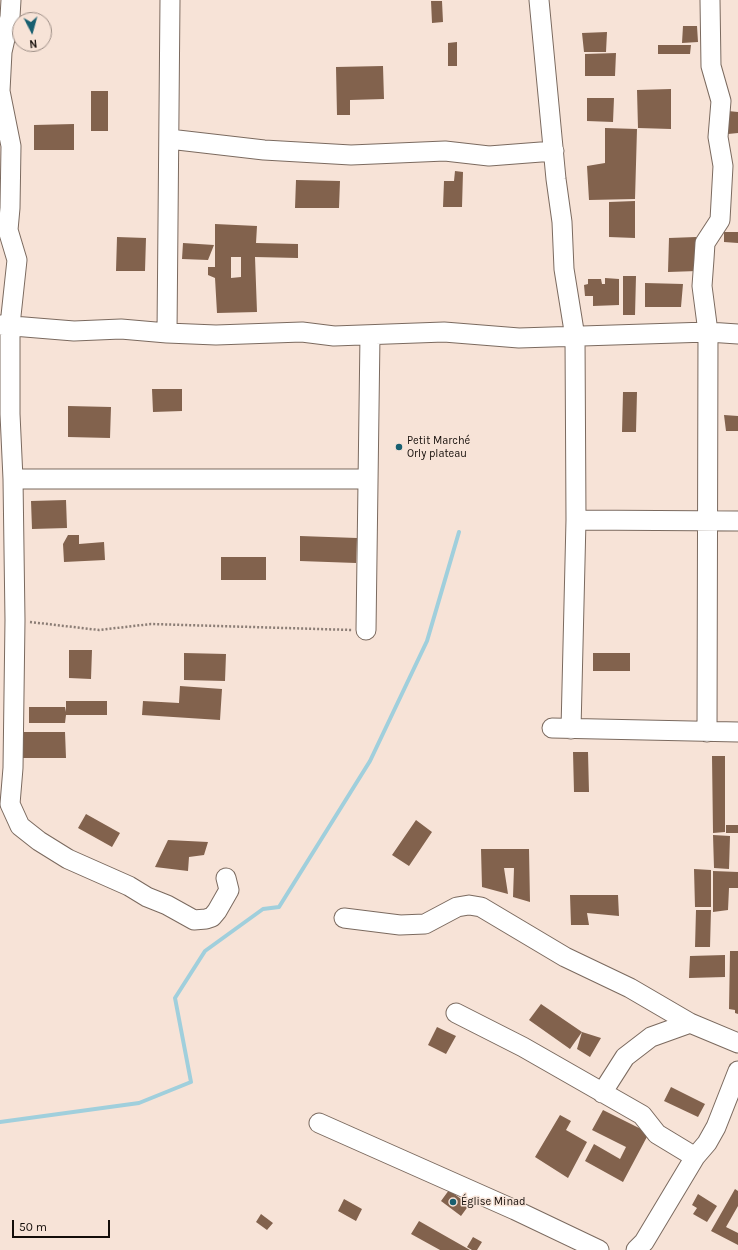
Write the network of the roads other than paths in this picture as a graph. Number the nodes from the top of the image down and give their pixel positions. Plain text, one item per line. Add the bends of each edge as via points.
1 (11, 0) edge
2 (170, 0) edge
3 (539, 0) edge
4 (710, 0) edge
5 (169, 140) junction
6 (6, 146) edge
7 (554, 151) junction
8 (731, 166) edge
9 (5, 325) edge
10 (708, 332) junction
11 (167, 333) junction
12 (738, 334) edge
13 (370, 335) junction
14 (575, 337) junction
15 (13, 479) junction
16 (368, 479) junction
17 (576, 520) junction
18 (708, 521) junction
19 (738, 521) edge
20 (366, 630) road end
21 (552, 728) dead end
22 (572, 729) junction
23 (707, 732) junction
24 (738, 732) edge
25 (226, 878) dead end
26 (344, 918) dead end
27 (456, 1013) dead end
28 (690, 1023) junction
29 (738, 1043) edge
30 (738, 1071) edge
31 (602, 1093) junction
32 (319, 1123) dead end
33 (695, 1157) junction
34 (599, 1250) edge
35 (636, 1250) edge

1 - 6 street via 2,52 0,91
2 - 5 street
3 - 7 street
4 - 8 street via 711,66 721,101 718,137
5 - 7 street via 264,150 351,155 445,151 489,156
5 - 11 street
6 - 9 street via 10,208 8,230 17,260
7 - 14 street via 564,269
8 - 10 street via 720,220 705,243 702,286
9 - 11 street via 74,331 121,329
9 - 15 street
10 - 12 street
10 - 14 street
10 - 18 street
11 - 13 street via 216,335 302,332 334,336
13 - 14 street via 444,332 519,338
13 - 16 street
14 - 17 street
15 - 16 street
15 - 25 street via 15,620 13,768 10,804 20,826 68,859 167,904 194,920 212,917 229,890
16 - 20 street
17 - 18 street
17 - 22 street
18 - 19 street
18 - 23 street
21 - 22 street
22 - 23 street
23 - 24 street
26 - 28 street via 400,925 425,924 456,907 481,907 565,957 630,988
27 - 31 street via 523,1047
28 - 29 street
28 - 31 street via 651,1037 626,1057
30 - 33 street via 716,1127
31 - 33 street via 642,1115 657,1134
32 - 34 street
33 - 35 street via 644,1242

